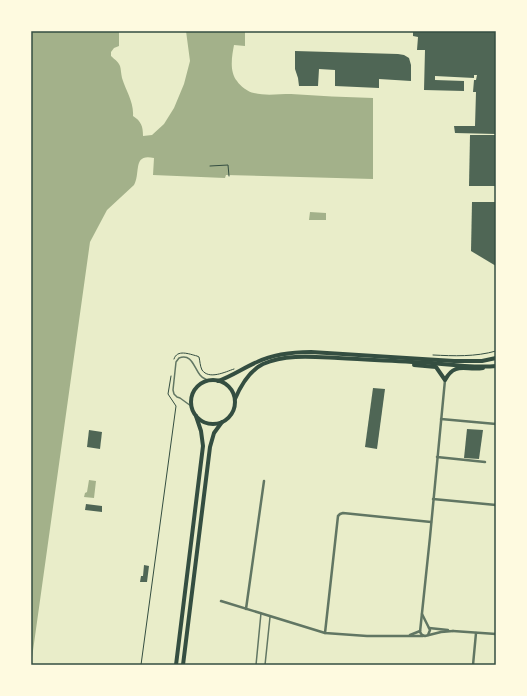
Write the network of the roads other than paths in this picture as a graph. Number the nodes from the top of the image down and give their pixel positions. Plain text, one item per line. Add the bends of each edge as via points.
1 (496, 358) edge
2 (404, 361) junction
3 (494, 366) edge
4 (445, 380) junction
5 (209, 381) junction
6 (218, 381) junction
7 (235, 399) junction
8 (191, 406) junction
9 (196, 416) junction
10 (441, 418) junction
11 (222, 422) junction
12 (496, 424) edge
13 (437, 457) junction
14 (485, 462) dead end
15 (264, 482) dead end
16 (434, 499) junction
17 (496, 505) edge
18 (431, 522) junction
19 (222, 601) dead end
20 (246, 609) junction
21 (262, 613) junction
22 (421, 614) junction
23 (271, 616) junction
24 (428, 628) junction
25 (420, 630) junction
26 (453, 631) junction
27 (325, 633) junction
28 (476, 633) junction
29 (496, 634) edge
30 (402, 636) junction
31 (426, 636) junction
32 (176, 665) edge
33 (183, 665) edge
34 (256, 665) edge
35 (265, 665) edge
36 (473, 665) edge

1 - 6 main road via 461,361 299,352 266,358
2 - 3 main road
2 - 4 main road via 436,367
2 - 7 main road via 311,357 269,362 256,368 244,381
3 - 4 main road via 478,369 456,368
4 - 10 street
5 - 6 main road
5 - 8 main road via 193,392
5 - 8 lane via 200,375 189,358 183,356 176,362 174,392
6 - 7 main road via 229,387
7 - 11 main road via 233,411 229,418
8 - 9 main road
9 - 11 main road via 207,424
9 - 32 main road via 203,446
10 - 12 street
10 - 13 street
11 - 33 main road via 214,433 210,447
13 - 14 street
13 - 16 street
15 - 20 street
16 - 17 street
16 - 18 street
18 - 22 street
18 - 27 street via 343,513 338,516
19 - 20 street
20 - 21 street
21 - 23 street
21 - 34 lane
22 - 24 street
22 - 25 street
23 - 27 street
23 - 35 lane
24 - 25 street via 424,626
24 - 26 street
24 - 31 street via 430,633
25 - 30 street via 412,635
25 - 31 street via 422,635
26 - 28 street
26 - 31 street
27 - 30 street
28 - 29 street
28 - 36 street
30 - 31 street

